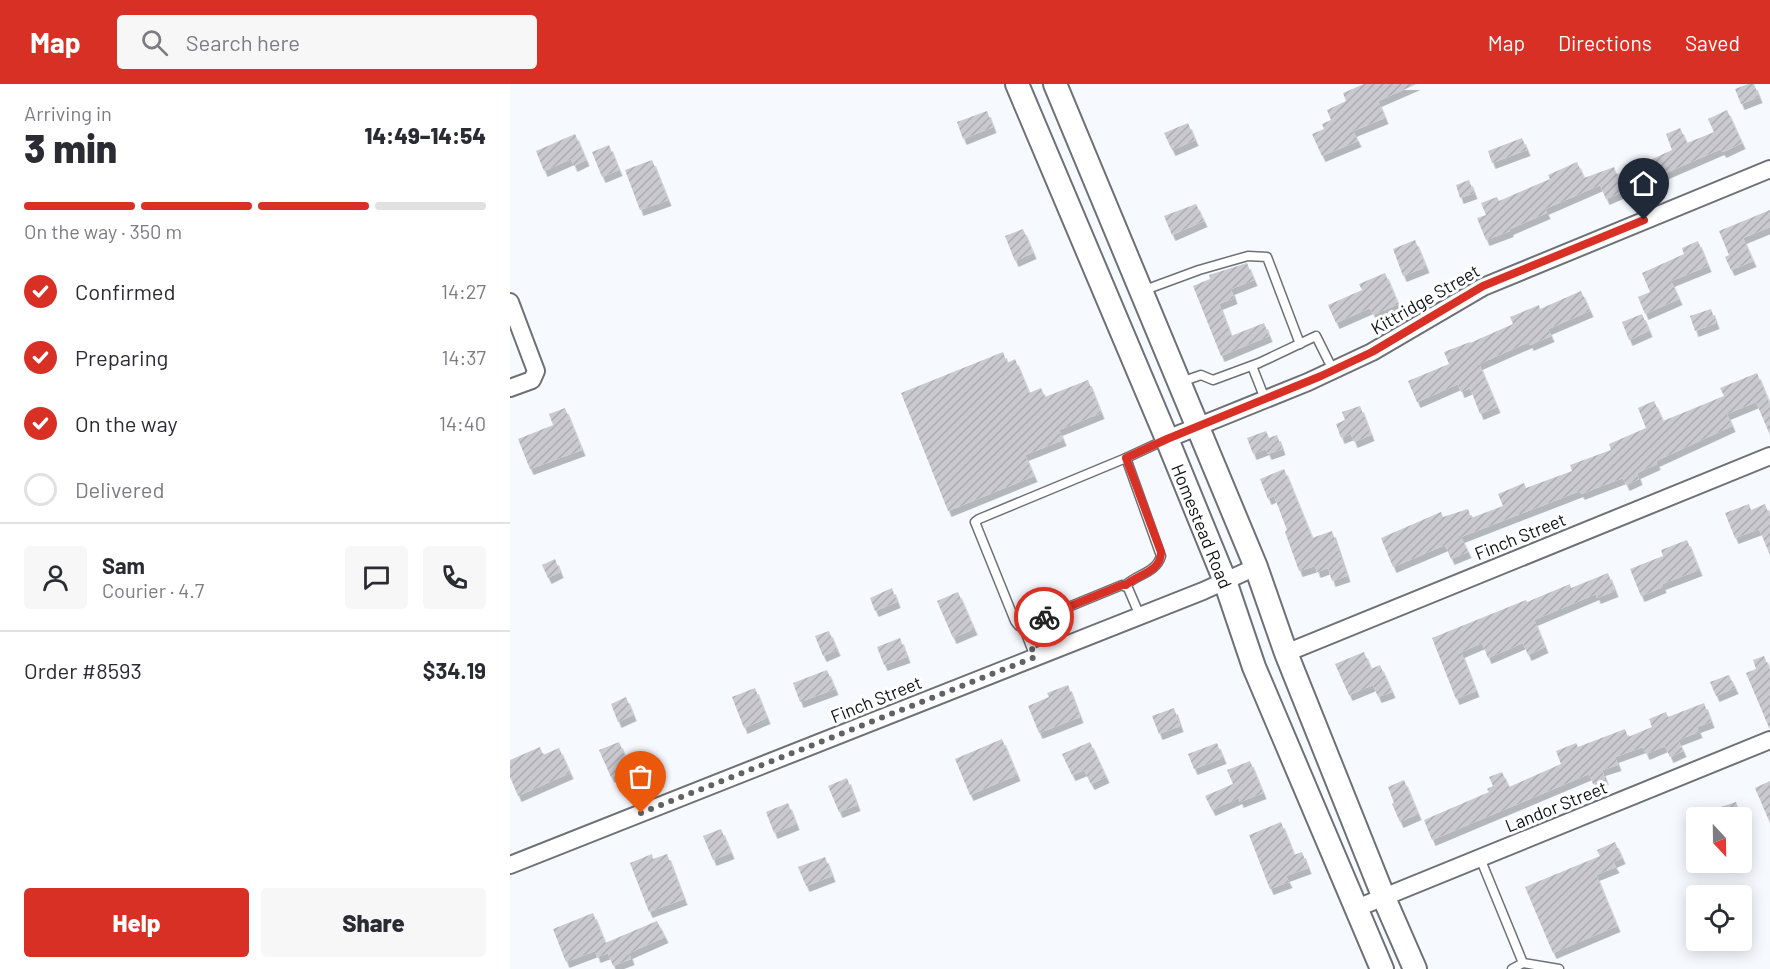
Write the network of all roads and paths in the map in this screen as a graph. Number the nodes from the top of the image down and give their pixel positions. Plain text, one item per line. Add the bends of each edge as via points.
1 (1017, 84) edge
2 (1055, 84) edge
3 (1069, 116) junction
4 (1036, 128) junction
5 (1770, 169) edge
6 (1143, 293) junction
7 (510, 302) edge
8 (1113, 308) junction
9 (1300, 344) junction
10 (1252, 366) junction
11 (1333, 370) junction
12 (1180, 382) junction
13 (510, 388) edge
14 (1265, 399) junction
15 (1198, 426) junction
16 (1167, 439) junction
17 (1770, 456) edge
18 (1126, 458) junction
19 (1256, 567) junction
20 (1225, 581) junction
21 (1126, 585) junction
22 (1140, 616) junction
23 (1024, 627) junction
24 (1286, 653) junction
25 (1035, 657) junction
26 (1770, 740) edge
27 (1480, 858) junction
28 (510, 865) edge
29 (1384, 898) junction
30 (1357, 908) junction
31 (1523, 963) junction
32 (1382, 969) edge
33 (1414, 969) edge
34 (1512, 969) edge
35 (1559, 969) edge

1 - 4 main road, Homestead Road
2 - 3 main road, Homestead Road
3 - 4 main road
3 - 6 main road, Homestead Road
4 - 8 main road, Homestead Road
5 - 11 street, Kittridge Street via 1483,286 1372,352
6 - 8 main road
6 - 9 lane via 1198,270 1248,256 1267,257
6 - 12 main road, Homestead Road
7 - 13 street via 536,371 532,380
8 - 16 main road, Homestead Road
9 - 10 lane
9 - 11 lane via 1316,336
10 - 12 lane via 1214,380 1201,375
10 - 14 lane
11 - 14 street, Kittridge Street
12 - 15 main road, Homestead Road
14 - 15 street, Kittridge Street
15 - 16 street, Kittridge Street
15 - 19 main road, Homestead Road
16 - 18 lane
16 - 20 main road, Homestead Road
17 - 24 street, Finch Street
18 - 21 lane via 1161,556 1150,571
18 - 23 lane via 975,522 1015,621
19 - 20 street, Finch Street
19 - 24 main road, Homestead Road
20 - 22 street, Finch Street
20 - 30 main road, Homestead Road via 1254,667
21 - 22 lane
21 - 23 lane
22 - 25 street, Finch Street
23 - 25 lane
24 - 29 main road, Homestead Road
25 - 28 street, Finch Street
26 - 27 street, Landor Street
27 - 29 street, Landor Street
27 - 31 lane
29 - 30 street, Landor Street
29 - 33 main road, Homestead Road
30 - 32 main road, Homestead Road
31 - 34 lane
31 - 35 lane

